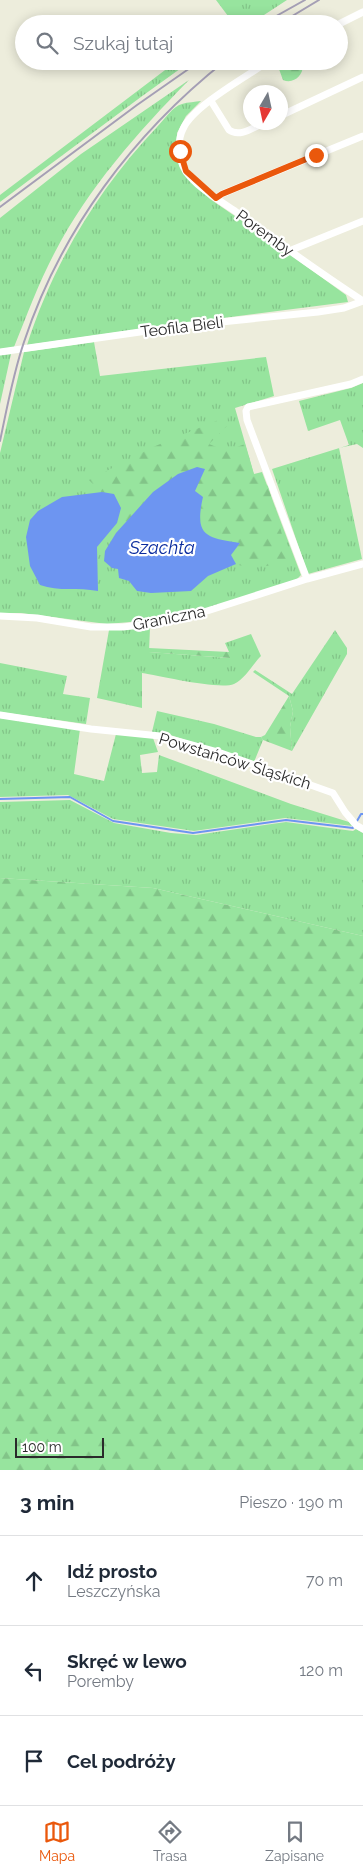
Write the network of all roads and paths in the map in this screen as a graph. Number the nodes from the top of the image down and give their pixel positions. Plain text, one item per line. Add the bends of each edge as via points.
1 (363, 12) edge
2 (348, 20) edge
3 (255, 70) edge
4 (363, 77) edge
5 (211, 101) junction
6 (288, 112) edge
7 (248, 130) edge
8 (363, 136) edge
9 (216, 198) junction
10 (363, 221) edge
11 (300, 246) junction
12 (289, 251) junction
13 (298, 258) junction
14 (346, 290) junction
15 (363, 301) edge
16 (353, 305) junction
17 (2, 352) edge
18 (363, 379) edge
19 (363, 564) edge
20 (306, 579) junction
21 (0, 616) edge
22 (0, 715) edge
23 (363, 829) edge

1 - 2 street
3 - 5 street
4 - 6 street
5 - 7 street via 234,134
5 - 9 street via 187,122 179,147 186,171
8 - 9 street, Poremby
9 - 12 street, Poremby
10 - 11 street
11 - 12 street
11 - 13 street
12 - 13 street, Poremby
13 - 14 street, Poremby
14 - 15 street, Poremby
14 - 16 street
15 - 16 street, Teofila Bieli
16 - 17 street, Teofila Bieli
18 - 20 street via 248,407 246,411
19 - 20 street, Graniczna
20 - 21 street, Graniczna via 182,619 158,623 91,627 38,618
22 - 23 street, Powstańców Śląskich via 160,736 218,752 333,793 356,825

